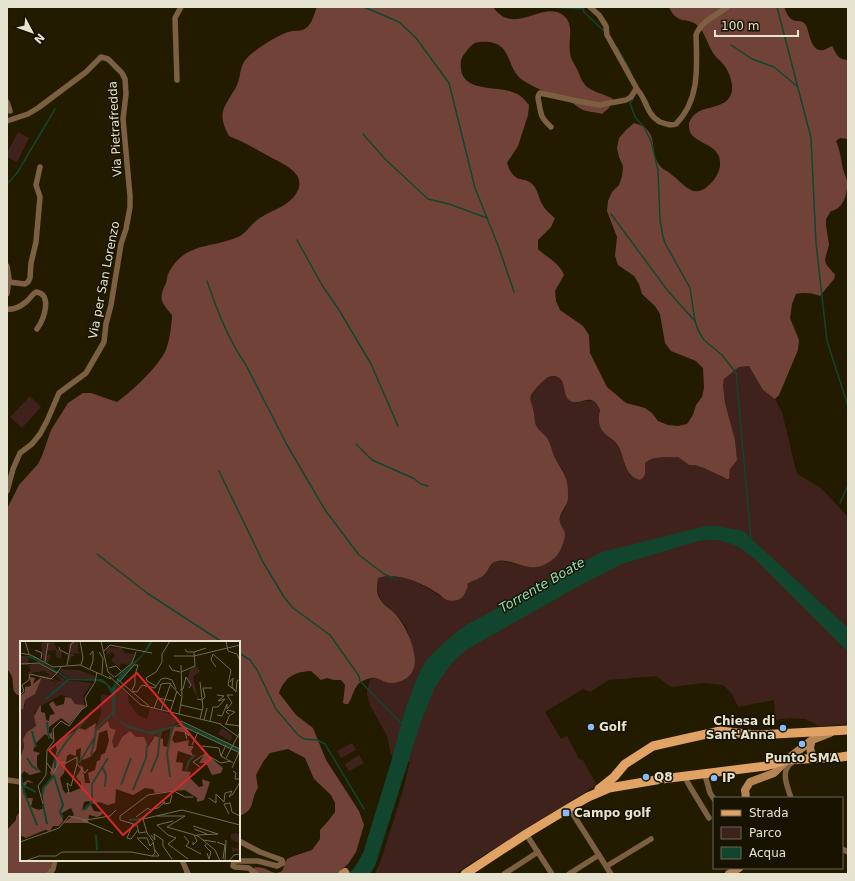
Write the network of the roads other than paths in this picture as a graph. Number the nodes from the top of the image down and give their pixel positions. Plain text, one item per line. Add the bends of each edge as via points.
1 (180, 7) edge
2 (590, 7) edge
3 (727, 7) edge
4 (177, 80) dead end
5 (637, 90) junction
6 (7, 102) edge
7 (10, 111) dead end
8 (7, 121) edge
9 (551, 127) dead end
10 (40, 167) dead end
11 (130, 207) joint
12 (7, 266) edge
13 (9, 282) junction
14 (7, 294) edge
15 (7, 309) edge
16 (37, 329) dead end
17 (7, 491) edge
18 (848, 730) edge
19 (836, 731) junction
20 (812, 740) junction
21 (848, 756) edge
22 (812, 758) junction
23 (786, 765) junction
24 (705, 775) junction
25 (614, 777) junction
26 (685, 777) junction
27 (7, 780) edge
28 (20, 782) edge
29 (618, 786) junction
30 (588, 797) junction
31 (746, 797) edge
32 (791, 797) edge
33 (713, 798) edge
34 (569, 808) junction
35 (709, 818) dead end
36 (526, 834) junction
37 (651, 839) dead end
38 (240, 841) edge
39 (538, 852) junction
40 (599, 855) junction
41 (55, 861) edge
42 (182, 861) edge
43 (235, 861) edge
44 (240, 861) edge
45 (606, 866) junction
46 (468, 873) edge
47 (49, 874) edge
48 (188, 874) edge
49 (256, 874) edge
50 (504, 874) edge
51 (552, 874) edge
52 (569, 874) edge
53 (611, 874) edge

1 - 4 street via 175,18
2 - 5 street via 606,26 607,35
3 - 5 street via 697,30 696,80 688,105 677,123 670,125 657,120 650,114 642,95
5 - 9 street via 634,90 626,100 600,105 540,93 540,113
6 - 7 street
8 - 11 street, Via Pietrafredda via 38,108 86,72 101,56 108,58 122,73 126,84 123,119
10 - 13 street via 36,185 40,197 36,242 30,278 25,284
11 - 17 street, Via per San Lorenzo via 120,244 112,306 104,342 86,373 59,393 40,434 20,453
12 - 13 street
13 - 14 street
15 - 16 street via 18,307 27,302 30,295 41,292 46,302 42,322
18 - 19 main road
19 - 20 street
19 - 25 main road via 756,735 714,732 654,746 625,764
20 - 22 street
20 - 23 street
21 - 22 main road
22 - 23 main road via 797,759
23 - 24 main road
23 - 31 street via 774,773 750,782 745,790
23 - 32 street via 786,781
24 - 26 main road
24 - 33 street
25 - 29 street
25 - 30 main road
26 - 29 main road
26 - 35 street
27 - 28 street
29 - 30 main road
30 - 34 main road
34 - 36 main road
34 - 40 street
36 - 39 street
36 - 46 main road
37 - 45 street
38 - 44 street via 282,860 282,863 277,866 258,861
39 - 50 street
39 - 51 street
40 - 45 street
40 - 52 street
41 - 47 street
42 - 48 street
43 - 49 street via 233,866 249,868
45 - 53 street

